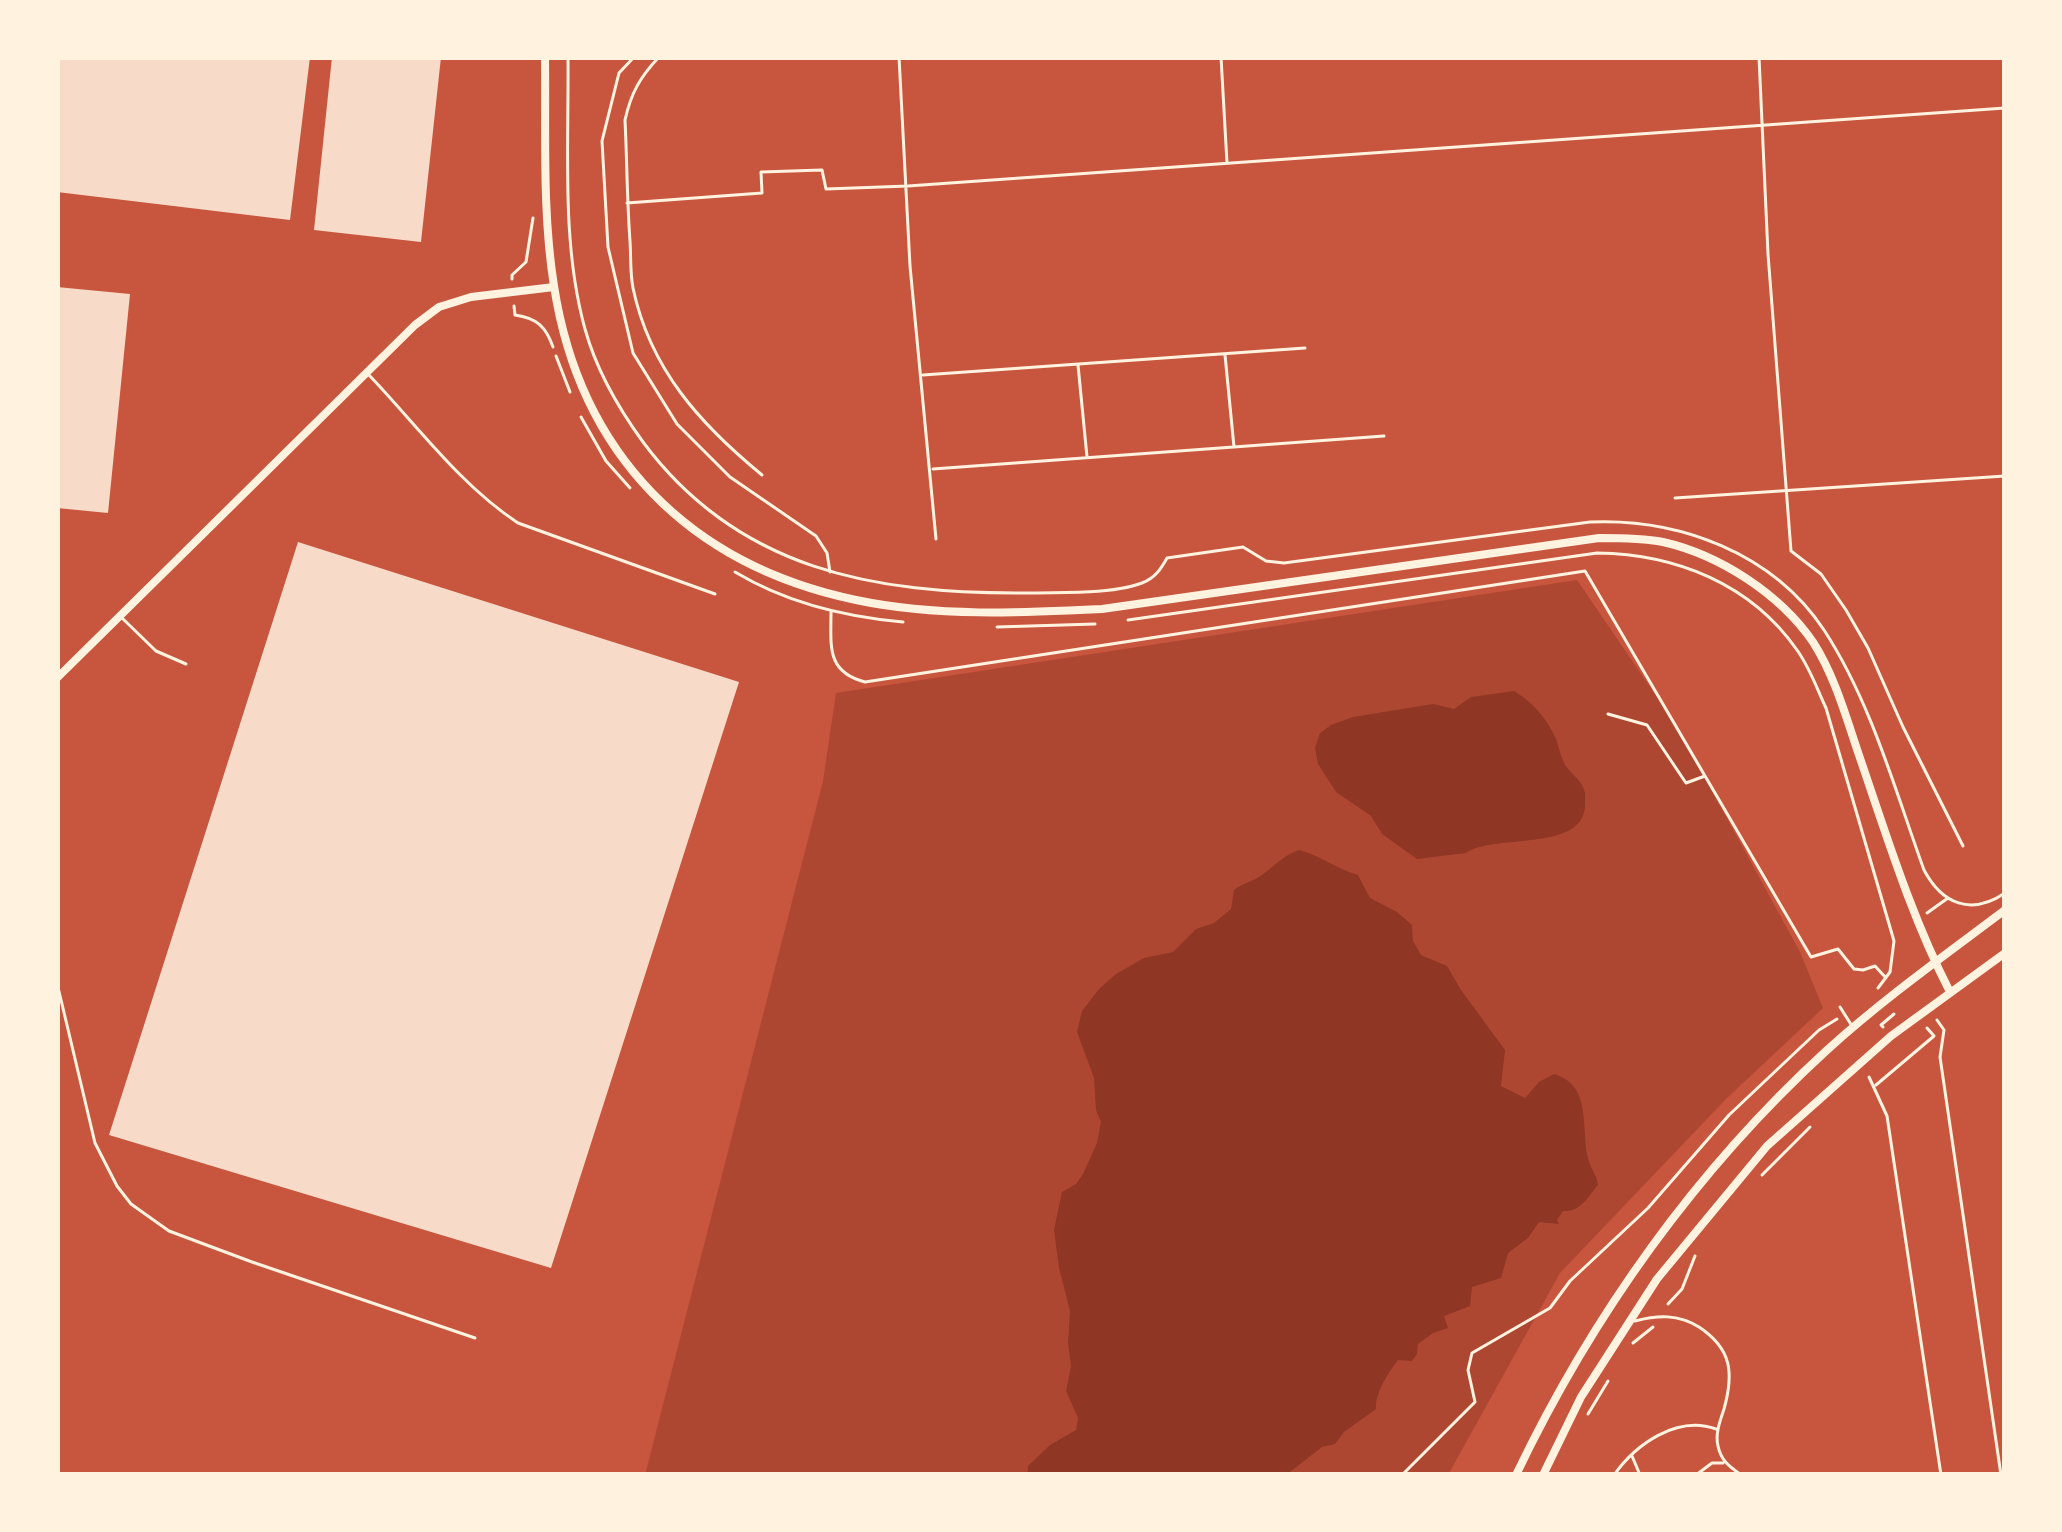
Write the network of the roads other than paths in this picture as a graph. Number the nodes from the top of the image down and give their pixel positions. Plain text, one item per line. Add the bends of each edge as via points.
1 (545, 57) edge
2 (659, 57) edge
3 (899, 57) edge
4 (1221, 57) edge
5 (1759, 57) edge
6 (2005, 108) edge
7 (1764, 126) junction
8 (1227, 165) junction
9 (908, 186) junction
10 (627, 203) junction
11 (554, 287) junction
12 (1305, 348) dead end
13 (1225, 353) junction
14 (1078, 364) junction
15 (367, 373) junction
16 (921, 375) junction
17 (1384, 436) dead end
18 (1234, 447) junction
19 (1087, 458) junction
20 (931, 469) junction
21 (762, 476) dead end
22 (2005, 476) edge
23 (1787, 490) junction
24 (1676, 498) dead end
25 (937, 538) dead end
26 (716, 594) dead end
27 (121, 616) junction
28 (186, 664) dead end
29 (57, 678) edge
30 (1963, 846) dead end
31 (2005, 910) edge
32 (2005, 952) edge
33 (1935, 962) junction
34 (57, 983) edge
35 (1950, 992) junction
36 (1840, 1007) dead end
37 (1853, 1027) junction
38 (1627, 1323) junction
39 (475, 1338) dead end
40 (1718, 1429) junction
41 (1631, 1454) junction
42 (1725, 1463) junction
43 (1516, 1475) edge
44 (1543, 1475) edge
45 (1614, 1475) edge
46 (1640, 1475) edge
47 (1696, 1475) edge
48 (1741, 1475) edge

1 - 11 street
2 - 10 lane via 629,100
3 - 9 lane
4 - 8 lane
5 - 7 lane
6 - 7 lane
7 - 8 lane
7 - 23 lane
8 - 9 lane
9 - 10 lane via 826,189 822,170 761,172 762,193
9 - 16 lane
10 - 21 lane via 632,285 662,364 687,404
11 - 15 street via 439,307
11 - 33 street via 592,410 633,474 727,551 860,601 1021,614 1102,609 1599,538 1664,542 1723,565 1796,620 1823,659
12 - 13 lane
13 - 14 lane
13 - 18 lane
14 - 16 lane
14 - 19 lane
15 - 26 lane via 500,512
15 - 27 street
16 - 20 lane
17 - 18 lane
18 - 19 lane
19 - 20 lane
20 - 25 lane
22 - 23 lane
23 - 24 lane
23 - 30 lane via 1791,551 1821,574 1846,610
27 - 28 lane via 156,651
27 - 29 street
31 - 33 street
32 - 35 street
33 - 35 street
33 - 37 street
34 - 39 lane via 95,1143 131,1204 169,1231
35 - 38 street via 1767,1146
36 - 37 lane
37 - 43 street via 1743,1136 1658,1238 1590,1337
38 - 40 lane via 1661,1316 1711,1335 1731,1374
38 - 44 street
40 - 41 lane via 1682,1426
40 - 42 lane
41 - 45 lane
41 - 46 lane
42 - 47 lane
42 - 48 lane

